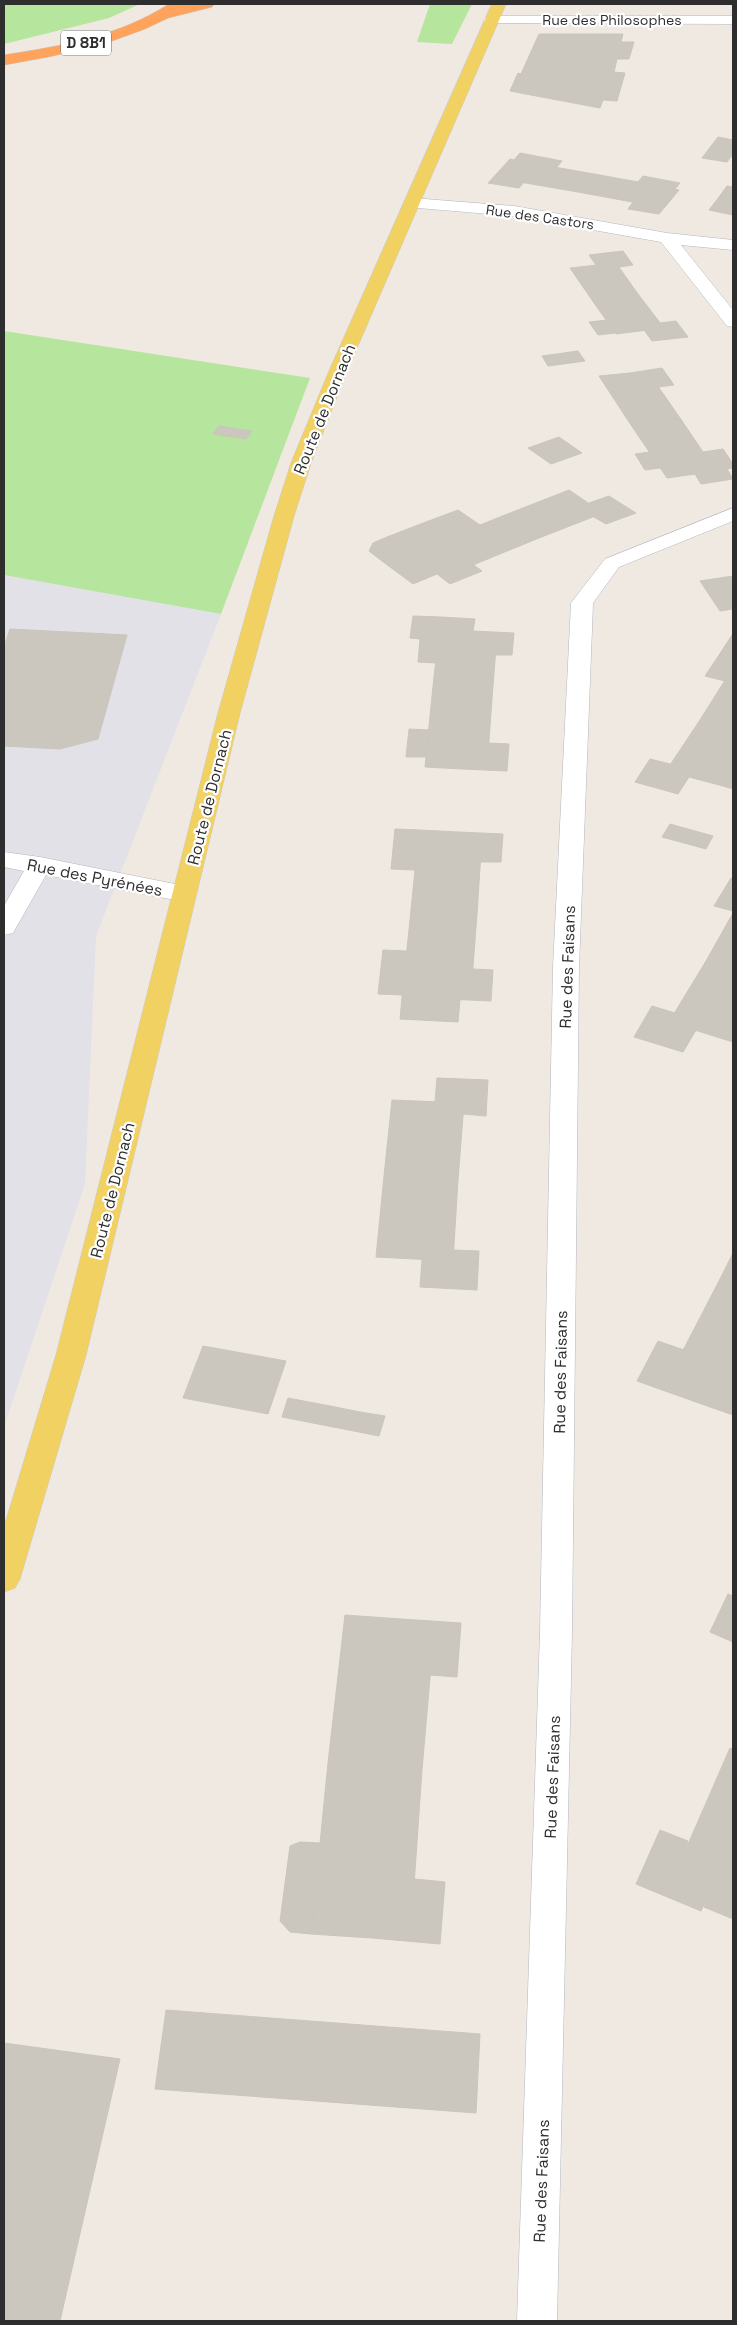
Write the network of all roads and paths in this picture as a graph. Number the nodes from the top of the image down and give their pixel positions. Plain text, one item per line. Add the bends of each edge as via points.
1 (179, 4) edge
2 (207, 4) edge
3 (499, 4) edge
4 (165, 14) junction
5 (733, 20) edge
6 (487, 29) junction
7 (4, 60) edge
8 (412, 203) junction
9 (667, 238) junction
10 (733, 245) edge
11 (733, 322) edge
12 (733, 514) edge
13 (4, 860) edge
14 (40, 865) junction
15 (185, 894) junction
16 (4, 927) edge
17 (4, 1579) edge
18 (537, 2321) edge

1 - 4 highway, D 8B1
2 - 4 highway, D 8B1
3 - 6 main road, Route de Dornach
4 - 7 highway, D 8B1 via 107,38
5 - 6 street, Rue des Philosophes
6 - 8 main road, Route de Dornach
8 - 9 street, Rue des Castors via 514,211
8 - 15 main road, Route de Dornach via 301,463 229,713
9 - 10 street, Rue des Castors
9 - 11 street
12 - 18 street, Rue des Faisans via 612,563 582,603 566,968 556,1632
13 - 14 street, Rue des Pyrénées
14 - 15 street, Rue des Pyrénées
14 - 16 street
15 - 17 main road, Route de Dornach via 71,1355

